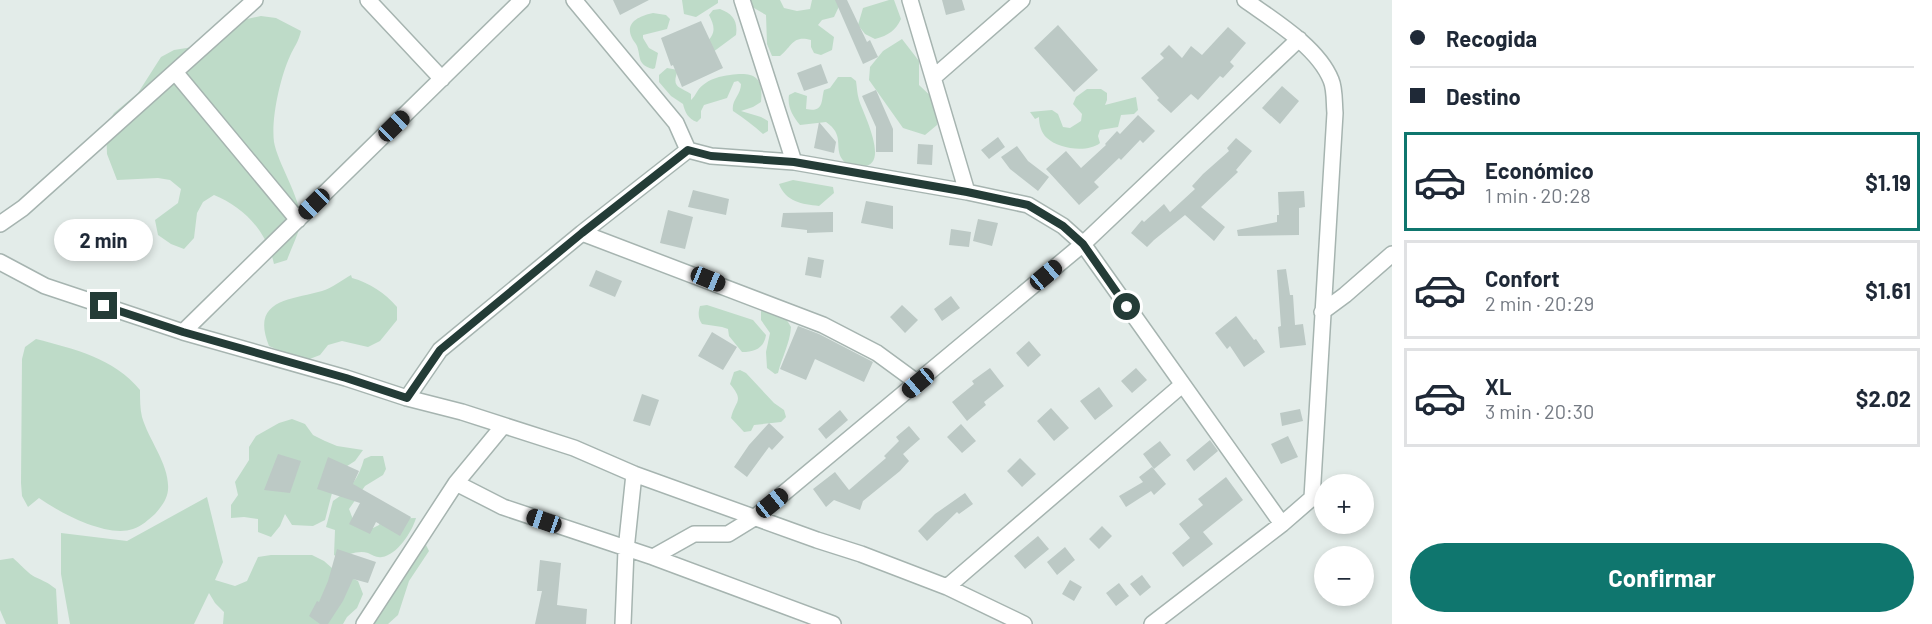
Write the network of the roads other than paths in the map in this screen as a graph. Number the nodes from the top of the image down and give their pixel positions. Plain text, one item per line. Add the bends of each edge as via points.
1 (255, 0) edge
2 (368, 0) edge
3 (522, 0) edge
4 (574, 0) edge
5 (742, 0) edge
6 (910, 0) edge
7 (1022, 0) edge
8 (1245, 0) edge
9 (1299, 39) junction
10 (175, 72) junction
11 (934, 77) junction
12 (442, 79) junction
13 (688, 150) junction
14 (794, 162) junction
15 (967, 192) junction
16 (297, 220) junction
17 (0, 224) edge
18 (582, 233) junction
19 (1083, 244) junction
20 (1392, 254) edge
21 (0, 262) edge
22 (1322, 312) junction
23 (183, 332) junction
24 (918, 383) junction
25 (1182, 385) junction
26 (407, 398) junction
27 (503, 426) junction
28 (634, 474) junction
29 (456, 483) junction
30 (754, 518) junction
31 (1282, 524) junction
32 (626, 550) junction
33 (653, 557) junction
34 (947, 587) junction
35 (991, 617) edge
36 (364, 624) edge
37 (623, 624) edge
38 (833, 624) edge
39 (1024, 624) edge
40 (1152, 624) edge

1 - 10 street
2 - 12 street
3 - 12 street
4 - 13 street via 676,123
5 - 14 street
6 - 11 street
7 - 11 street
8 - 9 street
9 - 19 street
9 - 22 street via 1332,80 1335,113
10 - 16 street
10 - 17 street via 24,208
11 - 15 street
12 - 16 street
13 - 14 street via 711,156
13 - 18 street
14 - 15 street
15 - 19 street via 1028,205 1063,226
16 - 23 street
18 - 24 street via 822,325 877,353
18 - 26 street via 440,350
19 - 24 street
19 - 25 street
20 - 22 street
21 - 23 street via 45,286
22 - 31 street via 1312,498
23 - 26 street
24 - 30 street
25 - 31 street
25 - 34 street
26 - 27 street
27 - 28 street via 574,448
27 - 29 street
28 - 30 street
28 - 32 street
29 - 32 street via 503,507
29 - 36 street
30 - 33 street via 728,534 694,534
30 - 34 street
31 - 40 street
32 - 33 street
32 - 37 street
33 - 38 street
34 - 35 street
35 - 39 street

